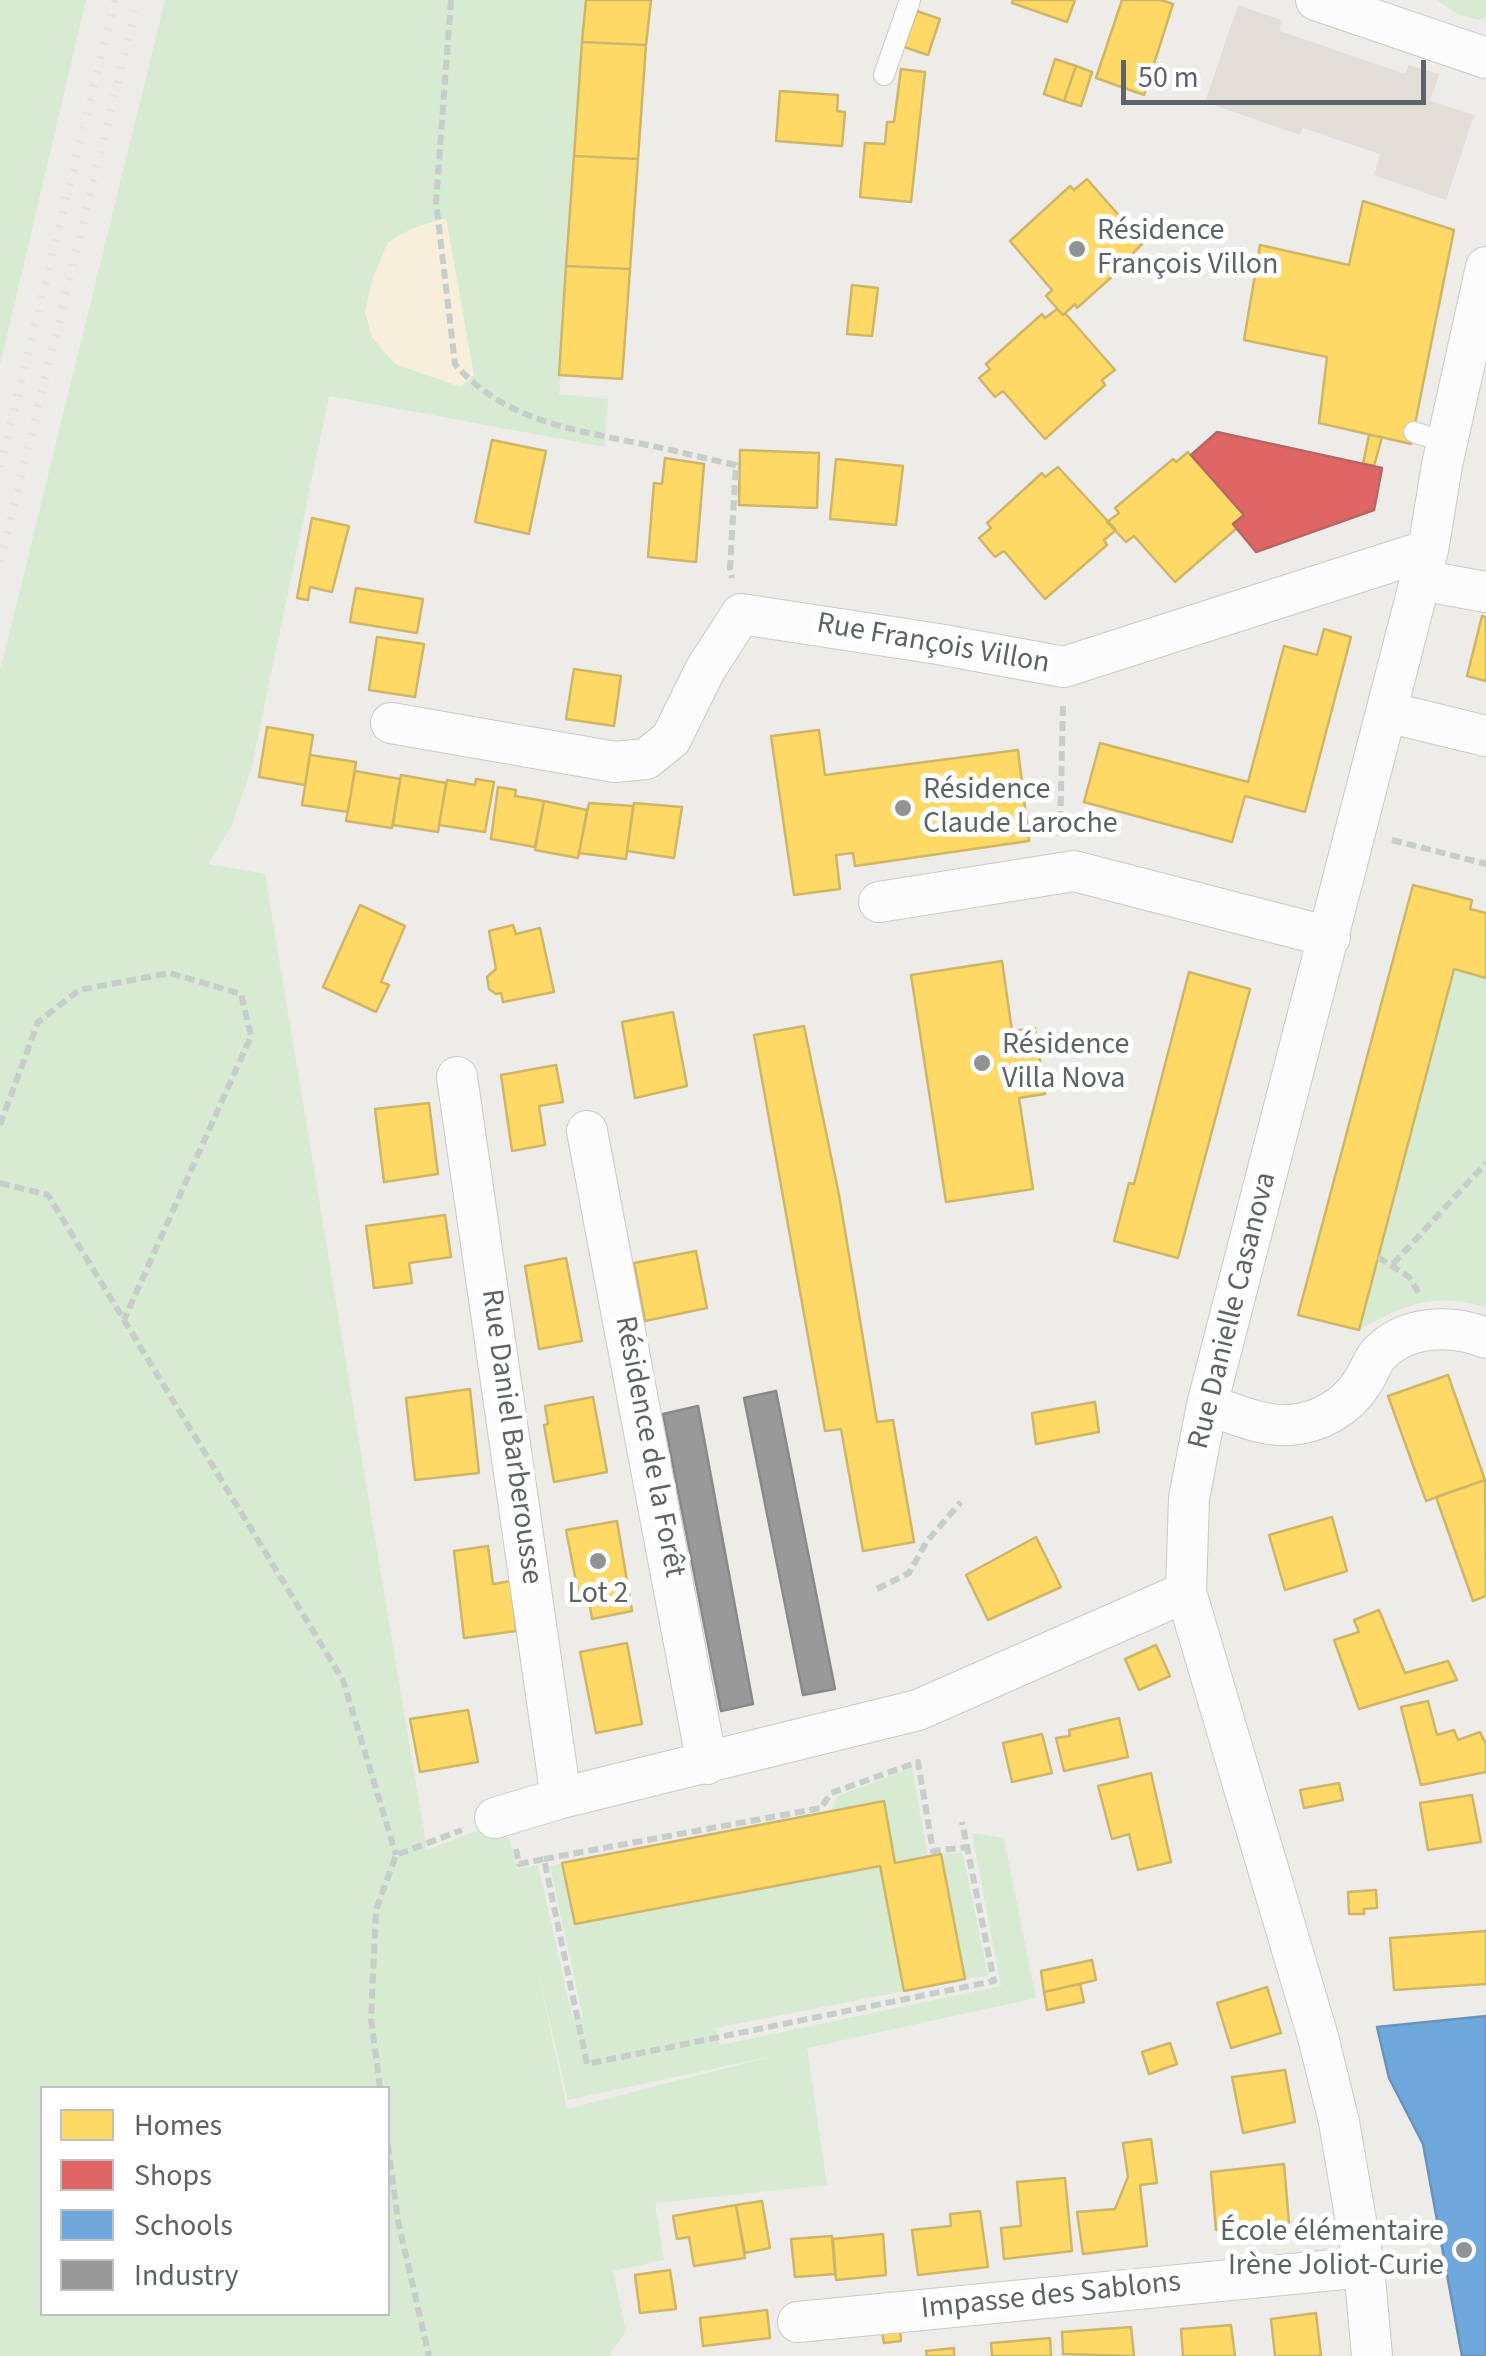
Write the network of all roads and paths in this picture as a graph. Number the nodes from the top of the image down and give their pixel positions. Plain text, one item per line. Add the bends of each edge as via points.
1 (451, 0) edge
2 (910, 0) edge
3 (1316, 0) edge
4 (1486, 58) edge
5 (884, 75) dead end
6 (1486, 267) edge
7 (1424, 565) junction
8 (1486, 592) edge
9 (741, 614) junction
10 (1064, 667) junction
11 (1387, 712) junction
12 (391, 723) dead end
13 (1486, 736) edge
14 (1357, 831) junction
15 (1486, 864) edge
16 (1059, 874) junction
17 (880, 902) dead end
18 (1330, 937) junction
19 (457, 1077) dead end
20 (0, 1125) edge
21 (587, 1131) dead end
22 (1486, 1163) edge
23 (0, 1183) edge
24 (1378, 1256) dead end
25 (1393, 1264) junction
26 (124, 1320) junction
27 (1430, 1330) junction
28 (1486, 1338) edge
29 (1208, 1404) junction
30 (962, 1502) dead end
31 (877, 1589) dead end
32 (1186, 1592) junction
33 (707, 1764) junction
34 (560, 1798) junction
35 (501, 1816) junction
36 (962, 1822) dead end
37 (968, 1847) junction
38 (396, 1855) junction
39 (544, 1859) junction
40 (380, 2086) edge
41 (390, 2159) edge
42 (1364, 2267) junction
43 (798, 2322) dead end
44 (428, 2356) edge
45 (1372, 2356) edge

1 - 9 path via 436,202 455,364 504,404 543,423 736,465 730,568
2 - 5 lane
3 - 4 street
6 - 7 street, Rue Danielle Casanova via 1430,437
7 - 8 street
7 - 10 street, Rue François Villon
7 - 11 street, Rue Danielle Casanova
9 - 10 street, Rue François Villon
9 - 12 street via 672,739 646,759 615,762
10 - 16 path
11 - 13 street
11 - 14 street, Rue Danielle Casanova
14 - 15 path
14 - 18 street, Rue Danielle Casanova
16 - 17 street
16 - 18 street via 1074,871
18 - 29 street, Rue Danielle Casanova
19 - 34 street, Rue Daniel Barberousse
20 - 26 path via 38,1022 80,990 170,973 242,994 251,1036
21 - 33 street, Résidence de la Forêt
22 - 25 path
23 - 26 path via 48,1195
24 - 25 path
25 - 27 path via 1419,1291
26 - 38 path via 344,1680
27 - 28 street
27 - 29 street via 1378,1354 1346,1402 1312,1420 1271,1424
29 - 32 street, Rue Danielle Casanova via 1189,1498
30 - 31 path via 909,1573
32 - 33 street via 918,1710
32 - 42 street, Rue Danielle Casanova via 1318,2037
33 - 34 street
34 - 35 street
35 - 38 path
35 - 39 path via 520,1864
36 - 37 path
37 - 39 path via 933,1851 918,1762 831,1793 822,1808
37 - 39 path via 994,1981 587,2064
38 - 40 path via 376,1910 372,2019
41 - 44 path
42 - 43 street, Impasse des Sablons
42 - 45 street, Rue Danielle Casanova

